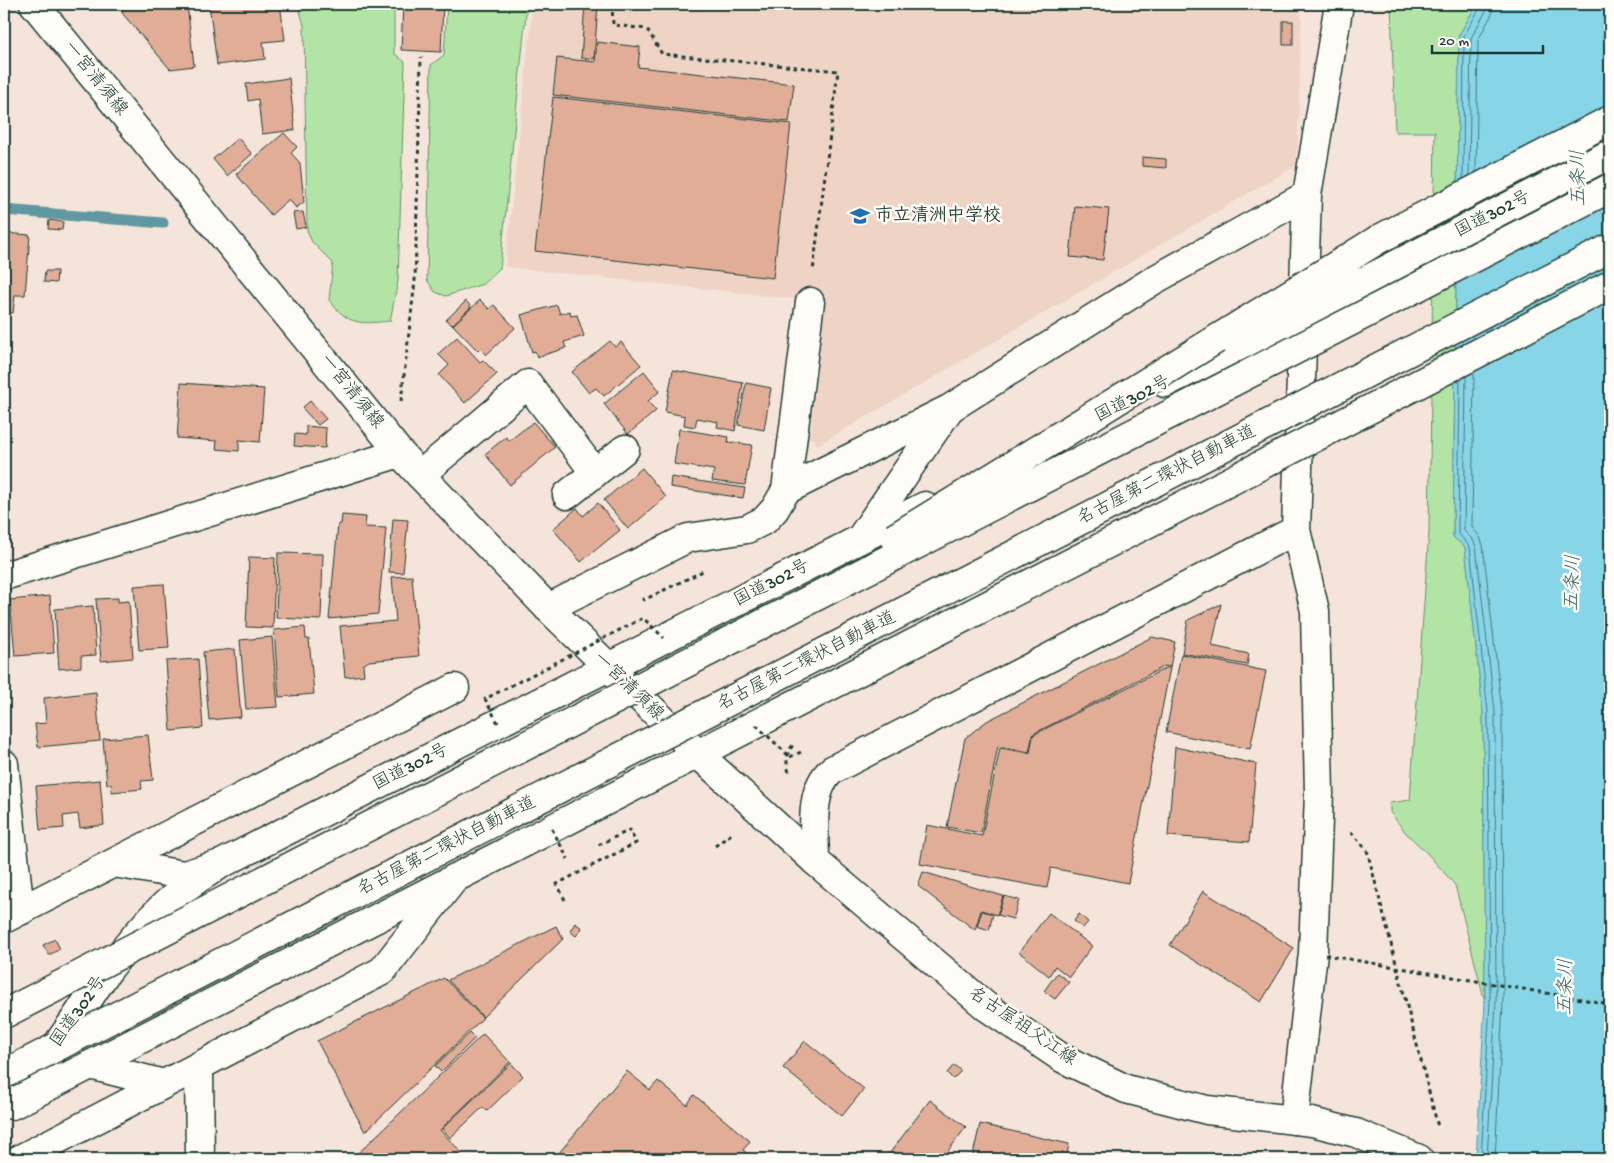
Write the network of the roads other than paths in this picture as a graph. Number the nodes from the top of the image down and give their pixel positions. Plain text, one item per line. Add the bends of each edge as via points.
1 (34, 4) edge
2 (38, 4) edge
3 (1339, 4) edge
4 (1610, 120) edge
5 (1610, 154) edge
6 (1610, 188) edge
7 (1307, 196) junction
8 (1610, 248) edge
9 (1610, 285) edge
10 (810, 302) road end
11 (949, 409) junction
12 (625, 449) dead end
13 (398, 450) junction
14 (595, 473) junction
15 (420, 475) junction
16 (786, 490) junction
17 (567, 495) dead end
18 (1296, 530) junction
19 (860, 540) junction
20 (4, 576) edge
21 (548, 608) junction
22 (714, 649) junction
23 (608, 668) junction
24 (455, 688) dead end
25 (698, 754) junction
26 (4, 764) edge
27 (815, 861) junction
28 (114, 863) junction
29 (219, 865) junction
30 (454, 880) junction
31 (12, 915) edge
32 (4, 1014) edge
33 (90, 1065) junction
34 (199, 1066) junction
35 (4, 1074) edge
36 (164, 1084) junction
37 (4, 1101) edge
38 (4, 1109) edge
39 (1303, 1121) junction
40 (20, 1159) edge
41 (200, 1159) edge
42 (1419, 1159) edge

1 - 2 main road
1 - 13 main road, 一宮清須線
3 - 7 main road
4 - 22 main road, bridge via 1379,239
5 - 19 main road, 国道302号, bridge
6 - 22 main road, bridge
7 - 11 main road via 1154,280
7 - 18 main road
8 - 35 main road, 名古屋第二環状自動車道, bridge
9 - 25 main road, 国道302号, bridge
10 - 16 main road
11 - 16 main road
11 - 19 main road
12 - 14 main road
13 - 15 main road, 一宮清須線
13 - 20 main road
14 - 15 main road via 528,384
14 - 17 main road
15 - 21 main road, 一宮清須線
16 - 21 main road via 765,520 747,529 688,538
18 - 27 main road via 832,770 819,789 815,813
18 - 39 main road via 1315,611 1319,793
19 - 23 main road, 国道302号
21 - 23 main road, 一宮清須線
22 - 32 main road, bridge
23 - 25 main road, 一宮清須線
23 - 29 main road, 国道302号
24 - 28 main road
25 - 27 main road, 名古屋祖父江線
25 - 30 main road, 国道302号
26 - 31 main road
27 - 39 main road, 名古屋祖父江線 via 988,1008 1062,1058 1126,1089 1207,1110
28 - 29 main road via 184,875
28 - 31 main road
29 - 37 main road, 国道302号 via 175,896 139,932 42,1064
30 - 33 main road, 国道302号
30 - 34 main road via 382,971
33 - 36 main road
33 - 38 main road, 国道302号
34 - 36 main road
34 - 41 main road
36 - 40 main road
39 - 42 main road, 名古屋祖父江線 via 1356,1133

